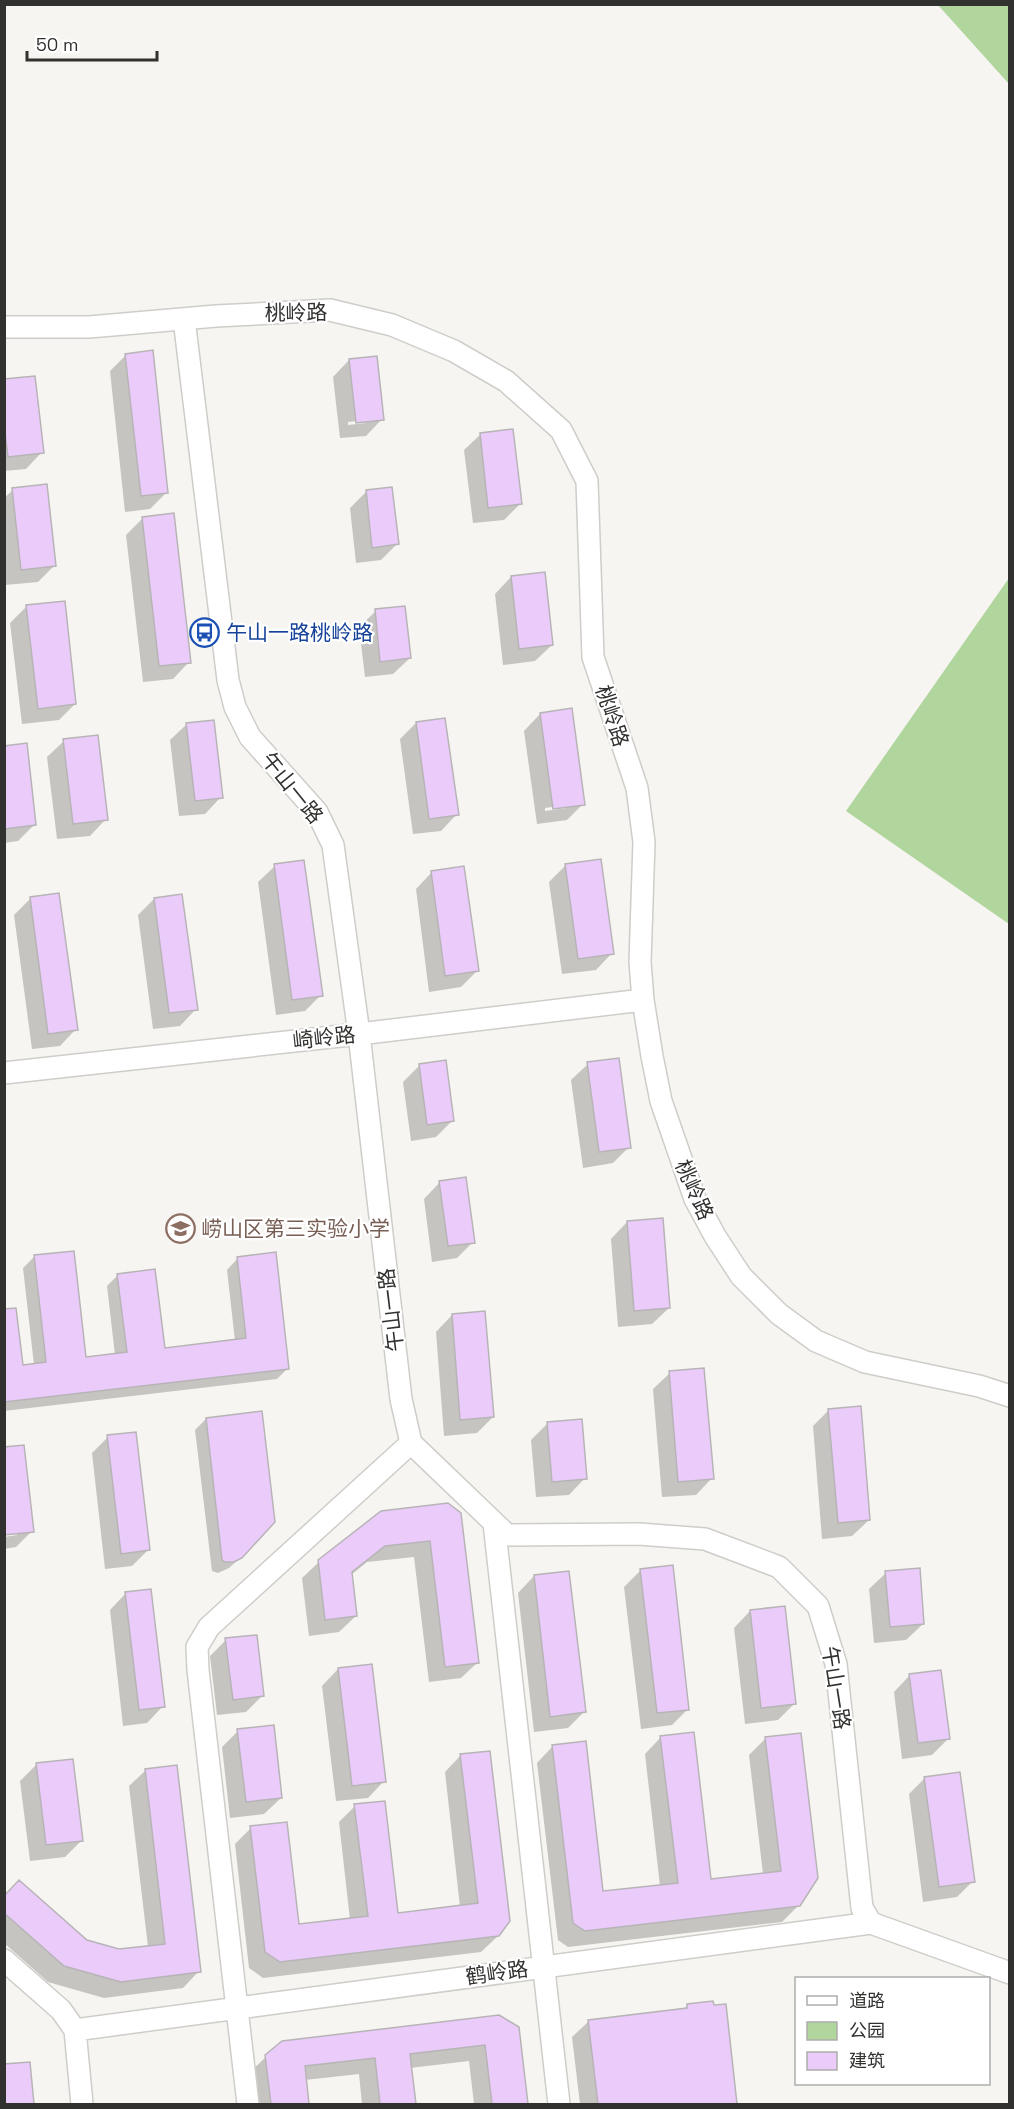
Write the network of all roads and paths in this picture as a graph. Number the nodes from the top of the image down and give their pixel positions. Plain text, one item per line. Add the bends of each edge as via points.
1 (184, 319) junction
2 (4, 327) edge
3 (643, 1000) junction
4 (359, 1034) junction
5 (4, 1073) edge
6 (1010, 1396) edge
7 (411, 1443) junction
8 (494, 1523) junction
9 (871, 1923) junction
10 (4, 1960) edge
11 (543, 1967) junction
12 (1010, 1973) edge
13 (238, 2008) junction
14 (75, 2030) junction
15 (82, 2104) edge
16 (248, 2104) edge
17 (559, 2104) edge

1 - 2 street, 桃岭路 via 89,327
1 - 3 street, 桃岭路 via 330,310 392,324 454,351 506,381 561,430 587,482 593,657 637,788 644,842 640,962
1 - 4 street, 午山一路 via 228,680 235,707 250,737 317,813 333,845
3 - 4 street, 崎岭路
3 - 6 street, 桃岭路 via 661,1101 676,1148 695,1199 741,1276 778,1314 816,1341 865,1362
4 - 5 street, 崎岭路
4 - 7 street, 午山一路 via 401,1399
7 - 8 street, 午山一路
7 - 13 street via 209,1627 197,1647
8 - 9 street, 午山一路 via 507,1535 639,1534 705,1539 779,1567 818,1606 836,1664 862,1908
8 - 11 street
9 - 11 street, 鹤岭路
9 - 12 street, 鹤岭路
10 - 14 street via 61,2010
11 - 13 street, 鹤岭路
11 - 17 street
13 - 14 street, 鹤岭路
13 - 16 street
14 - 15 street

